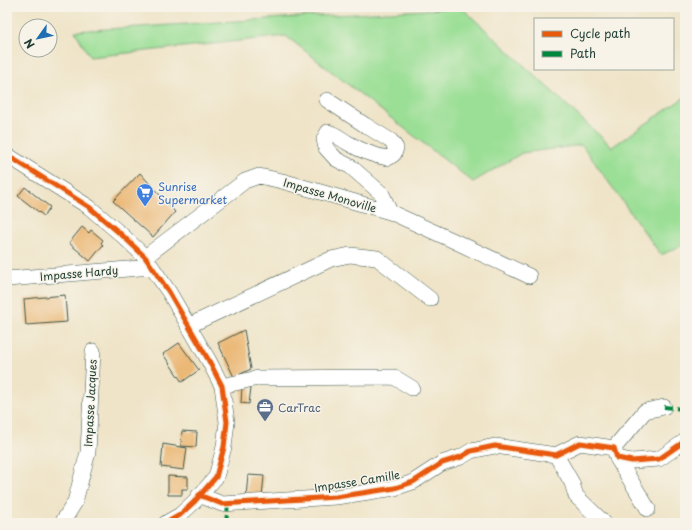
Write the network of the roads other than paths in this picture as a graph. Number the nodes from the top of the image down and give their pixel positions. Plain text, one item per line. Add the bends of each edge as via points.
1 (327, 100) dead end
2 (7, 155) edge
3 (390, 212) junction
4 (148, 262) junction
5 (529, 276) dead end
6 (7, 279) edge
7 (430, 299) dead end
8 (188, 326) junction
9 (93, 351) dead end
10 (222, 386) junction
11 (412, 388) dead end
12 (664, 407) dead end
13 (685, 441) edge
14 (615, 453) junction
15 (556, 454) junction
16 (199, 495) junction
17 (648, 509) dead end
18 (62, 523) edge
19 (166, 523) edge
20 (604, 523) edge

1 - 3 street via 391,141 396,148 394,154 388,158 378,157 349,144 334,133 328,132 324,138 326,148 336,159 351,167 382,194
2 - 4 street via 89,207
3 - 4 street, Impasse Monoville via 259,176 245,181
3 - 5 street, Impasse Monoville
4 - 6 street, Impasse Hardy
4 - 8 street
7 - 8 street via 377,258 350,254 330,259
8 - 10 street
9 - 18 street, Impasse Jacques via 88,452 75,502
10 - 11 street via 258,378 394,377
10 - 16 street via 227,422 224,447 216,477
12 - 14 street via 645,411
13 - 14 street via 659,459 632,461
14 - 15 street via 580,443
14 - 17 street
15 - 16 street, Impasse Camille via 495,446 471,451 442,463 413,482 395,488 336,497 222,504
15 - 20 street via 576,496
16 - 19 street via 180,515

